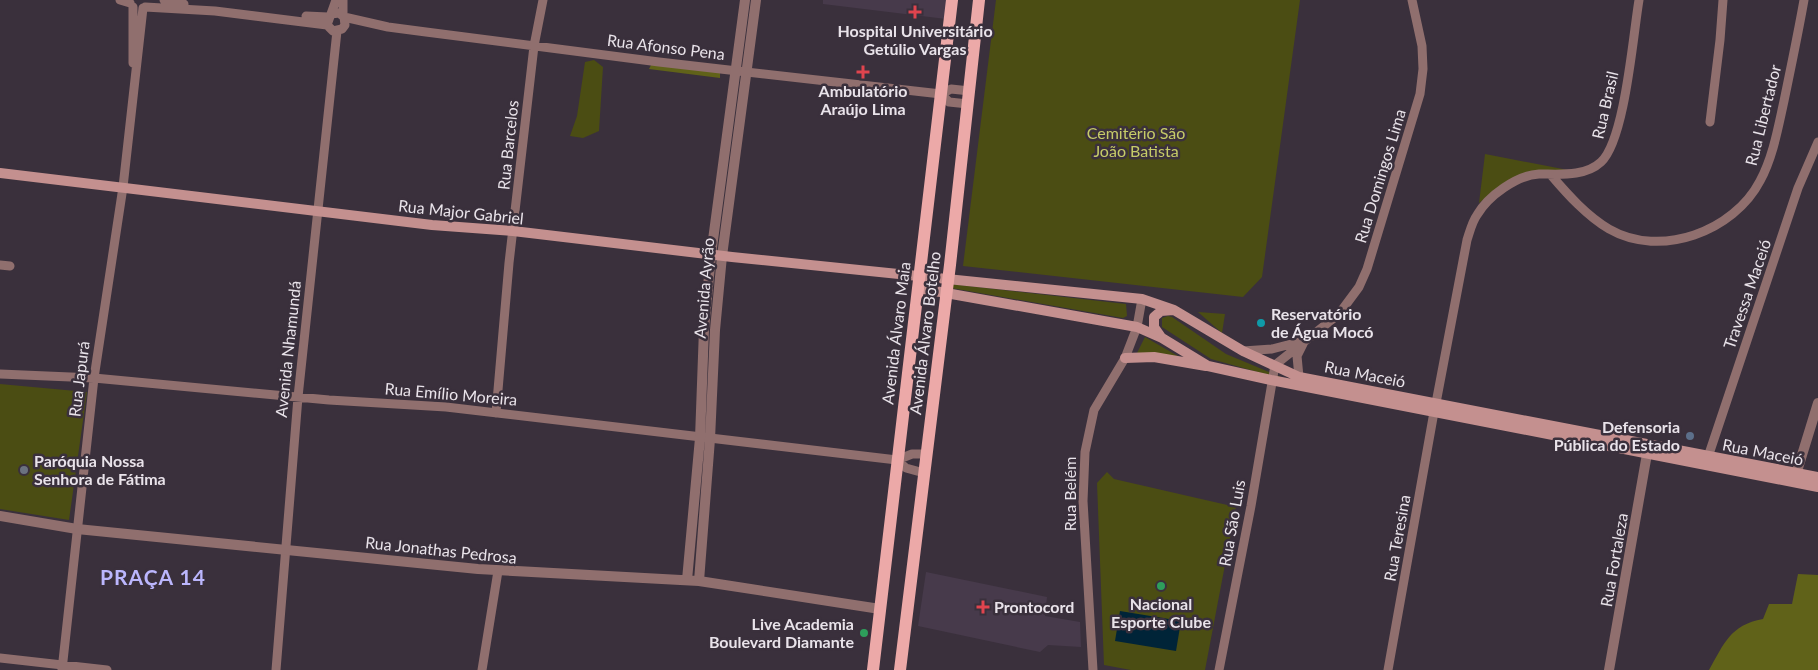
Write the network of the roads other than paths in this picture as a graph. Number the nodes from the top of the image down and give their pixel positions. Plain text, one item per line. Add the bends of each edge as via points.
1 (120, 0) edge
2 (164, 0) edge
3 (336, 0) edge
4 (343, 0) edge
5 (543, 0) edge
6 (746, 0) edge
7 (756, 0) edge
8 (952, 0) edge
9 (979, 0) edge
10 (1412, 0) edge
11 (1639, 0) edge
12 (1722, 0) edge
13 (1804, 0) edge
14 (131, 3) edge
15 (145, 5) edge
16 (343, 16) junction
17 (287, 17) junction
18 (329, 18) junction
19 (388, 27) junction
20 (340, 29) junction
21 (534, 46) junction
22 (742, 70) junction
23 (970, 91) junction
24 (132, 93) junction
25 (941, 94) junction
26 (968, 104) junction
27 (1710, 122) dead end
28 (1818, 142) edge
29 (0, 173) edge
30 (1551, 175) junction
31 (123, 187) junction
32 (317, 211) junction
33 (513, 231) junction
34 (716, 255) junction
35 (0, 264) edge
36 (10, 266) dead end
37 (948, 279) junction
38 (919, 282) junction
39 (946, 292) junction
40 (1142, 299) junction
41 (1174, 310) junction
42 (1137, 327) junction
43 (1162, 338) junction
44 (1308, 338) junction
45 (1243, 351) junction
46 (1126, 358) junction
47 (1208, 366) junction
48 (1275, 366) junction
49 (0, 374) edge
50 (1299, 377) junction
51 (94, 378) junction
52 (1272, 380) junction
53 (298, 397) junction
54 (1818, 403) edge
55 (1435, 407) junction
56 (496, 412) junction
57 (705, 438) junction
58 (926, 454) junction
59 (1647, 454) junction
60 (1708, 456) junction
61 (898, 460) junction
62 (924, 472) junction
63 (1795, 478) junction
64 (1818, 478) edge
65 (1818, 487) edge
66 (0, 516) edge
67 (77, 529) junction
68 (284, 549) junction
69 (498, 571) junction
70 (687, 580) junction
71 (699, 581) junction
72 (880, 609) junction
73 (0, 658) edge
74 (62, 668) edge
75 (107, 670) edge
76 (276, 670) edge
77 (482, 670) edge
78 (872, 670) edge
79 (900, 670) edge
80 (1093, 670) edge
81 (1219, 670) edge
82 (1388, 670) edge
83 (1610, 670) edge

1 - 14 street
2 - 17 street
3 - 18 street
4 - 16 street
5 - 21 street, Rua Barcelos
6 - 22 street, Avenida Ayrão
7 - 22 street, Avenida Ayrão
8 - 25 main road, Avenida Álvaro Maia
9 - 23 main road, Avenida Álvaro Botelho
10 - 44 street, Rua Domingos Lima via 1420,31 1423,69 1406,146 1359,287 1339,314
11 - 30 street, Rua Brasil via 1621,112 1609,152 1592,168
12 - 27 street
13 - 30 street, Rua Libertador via 1768,165 1749,199 1724,222 1678,240 1632,239 1610,230 1569,196
14 - 15 street
14 - 24 street, Rua Japurá
15 - 17 street
15 - 24 street, Rua Japurá
16 - 18 street, Rua Afonso Pena via 335,12
16 - 19 street, Rua Afonso Pena
16 - 20 street, Avenida Nhamundá
17 - 18 street
18 - 20 street via 333,31
19 - 20 street, Rua Afonso Pena
19 - 21 street, Rua Afonso Pena
20 - 32 street, Avenida Nhamundá
21 - 22 street, Rua Afonso Pena
21 - 33 street, Rua Barcelos
22 - 25 street, Rua Afonso Pena
22 - 34 street, Avenida Ayrão
23 - 25 street, Rua Afonso Pena via 951,89
23 - 26 main road, Avenida Álvaro Botelho
24 - 31 street, Rua Japurá
25 - 26 street, Rua Afonso Pena via 950,102
25 - 38 main road, Avenida Álvaro Maia
26 - 37 main road, Avenida Álvaro Botelho
28 - 60 street, Travessa Maceió via 1798,188
29 - 31 main road, Rua Major Gabriel
30 - 55 street via 1530,175 1513,182 1483,206 1473,220
31 - 32 main road, Rua Major Gabriel
31 - 51 street, Rua Japurá
32 - 33 main road, Rua Major Gabriel
32 - 53 street, Avenida Nhamundá
33 - 34 main road, Rua Major Gabriel
33 - 56 street, Rua Barcelos
34 - 38 main road, Rua Major Gabriel
34 - 57 street, Avenida Ayrão via 709,329
35 - 36 street
37 - 38 main road, Rua Maceió
37 - 39 main road, Avenida Álvaro Botelho
37 - 40 main road, Rua Maceió
38 - 39 main road, Rua Maceió
38 - 61 main road, Avenida Álvaro Maia
39 - 42 main road, Rua Maceió
39 - 58 main road, Avenida Álvaro Botelho
40 - 41 main road, Rua Maceió
40 - 42 street, Rua Belém
41 - 43 main road via 1161,311 1154,317 1154,327
41 - 45 main road, Rua Maceió
42 - 43 main road, Rua Maceió
42 - 46 street, Rua Belém
43 - 47 main road, Rua Maceió
44 - 45 street, Rua Domingos Lima via 1284,348
44 - 48 street, Rua Domingos Lima
44 - 50 street, Rua Domingos Lima via 1297,356
45 - 48 main road, Rua Maceió
46 - 47 main road via 1154,357
46 - 80 street, Rua Belém via 1094,410 1085,452 1084,501
47 - 52 main road, Rua Maceió
48 - 50 main road, Rua Maceió
48 - 52 street
49 - 51 street, Rua Emílio Moreira
50 - 55 main road, Rua Maceió
51 - 53 street, Rua Emílio Moreira
51 - 67 street, Rua Japurá
52 - 55 main road, Rua Maceió
52 - 81 street, Rua São Luis
53 - 56 street, Rua Emílio Moreira
53 - 68 street, Avenida Nhamundá
54 - 63 street
55 - 59 main road, Rua Maceió
55 - 60 main road, Rua Maceió
55 - 82 street, Rua Teresina
56 - 57 street, Rua Emílio Moreira
57 - 61 street, Rua Emílio Moreira
57 - 70 street, Avenida Ayrão
57 - 71 street, Avenida Ayrão
58 - 61 street, Rua Emílio Moreira via 912,454
58 - 62 main road, Avenida Álvaro Botelho
59 - 63 main road, Rua Maceió
59 - 83 street, Rua Fortaleza
60 - 63 main road, Rua Maceió
61 - 62 street, Rua Emílio Moreira via 906,468
61 - 72 main road, Avenida Álvaro Maia
62 - 79 main road, Avenida Álvaro Botelho
63 - 64 main road, Rua Maceió
63 - 65 main road, Rua Maceió
66 - 67 street, Rua Jonathas Pedrosa
67 - 68 street, Rua Jonathas Pedrosa
67 - 74 street, Rua Japurá
68 - 69 street, Rua Jonathas Pedrosa
68 - 76 street, Avenida Nhamundá
69 - 70 street, Rua Jonathas Pedrosa
69 - 77 street
70 - 71 street, Rua Jonathas Pedrosa
71 - 72 street, Rua Jonathas Pedrosa
72 - 78 main road, Avenida Álvaro Maia
73 - 74 street
74 - 75 street

